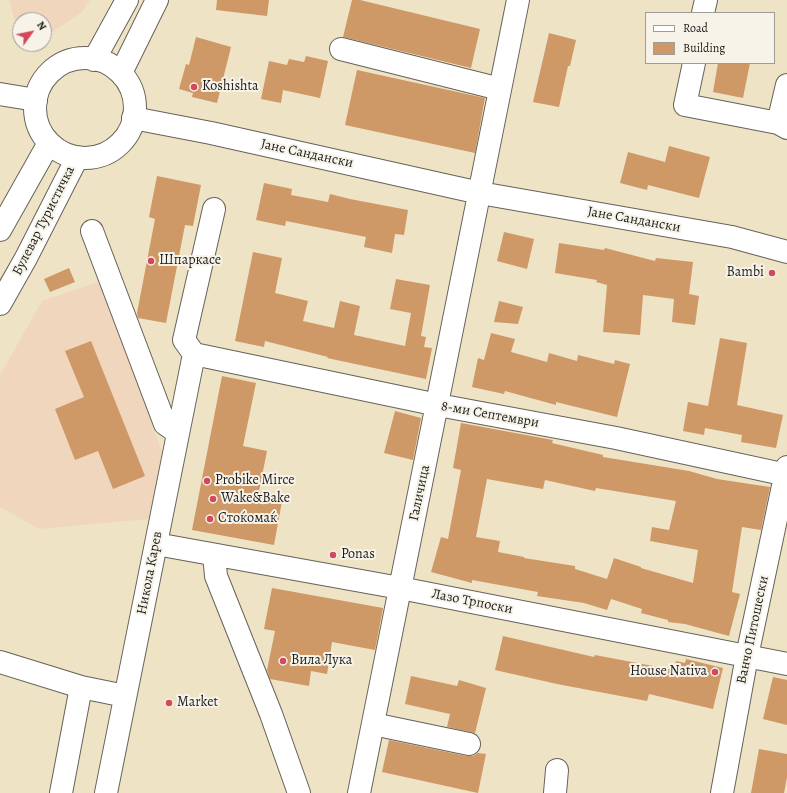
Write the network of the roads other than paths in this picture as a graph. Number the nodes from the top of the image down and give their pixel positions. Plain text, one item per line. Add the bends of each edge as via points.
1 (127, 0) edge
2 (157, 0) edge
3 (518, 0) edge
4 (706, 0) edge
5 (703, 12) edge
6 (341, 49) dead end
7 (94, 60) junction
8 (694, 64) edge
9 (121, 73) junction
10 (787, 85) edge
11 (500, 89) junction
12 (0, 94) edge
13 (36, 100) junction
14 (134, 118) junction
15 (783, 126) edge
16 (49, 143) junction
17 (77, 158) junction
18 (480, 193) junction
19 (214, 209) dead end
20 (0, 230) edge
21 (92, 231) dead end
22 (787, 252) edge
23 (0, 304) edge
24 (194, 354) junction
25 (438, 405) junction
26 (178, 433) junction
27 (787, 472) edge
28 (156, 544) junction
29 (214, 555) junction
30 (400, 588) junction
31 (747, 656) junction
32 (0, 662) edge
33 (787, 664) edge
34 (80, 687) junction
35 (125, 696) junction
36 (373, 724) junction
37 (469, 744) dead end
38 (557, 770) dead end
39 (61, 793) edge
40 (106, 793) edge
41 (299, 793) edge
42 (359, 793) edge
43 (555, 793) edge
44 (722, 793) edge

1 - 7 street
2 - 9 street
3 - 11 street
4 - 5 street
6 - 11 street
7 - 9 street via 101,60
7 - 13 street via 81,58 62,63 47,75 37,92
8 - 15 street via 685,105
9 - 14 street via 130,86 135,105
10 - 15 street
11 - 18 street
12 - 13 street
13 - 16 street via 34,111 40,130
14 - 17 street via 123,142 107,154 88,159
14 - 18 street, Јане Сандански
16 - 17 street via 69,156
16 - 20 street
17 - 23 street, Булевар Туристичка
18 - 22 street, Јане Сандански via 732,237
18 - 25 street, Галичица
19 - 24 street via 184,340
21 - 26 street via 165,424
24 - 25 street, 8-ми Септември
24 - 26 street, Никола Карев
25 - 27 street, 8-ми Септември
25 - 30 street, Галичица
26 - 28 street, Никола Карев
27 - 31 street, Ванчо Питошески
28 - 29 street, Лазо Трпоски
28 - 35 street, Никола Карев
29 - 30 street, Лазо Трпоски
29 - 41 street via 216,576
30 - 31 street, Лазо Трпоски
30 - 36 street, Галичица
31 - 33 street, Лазо Трпоски
31 - 44 street, Ванчо Питошески
32 - 34 street
34 - 35 street
34 - 39 street
35 - 40 street, Никола Карев
36 - 37 street
36 - 42 street, Галичица
38 - 43 street

